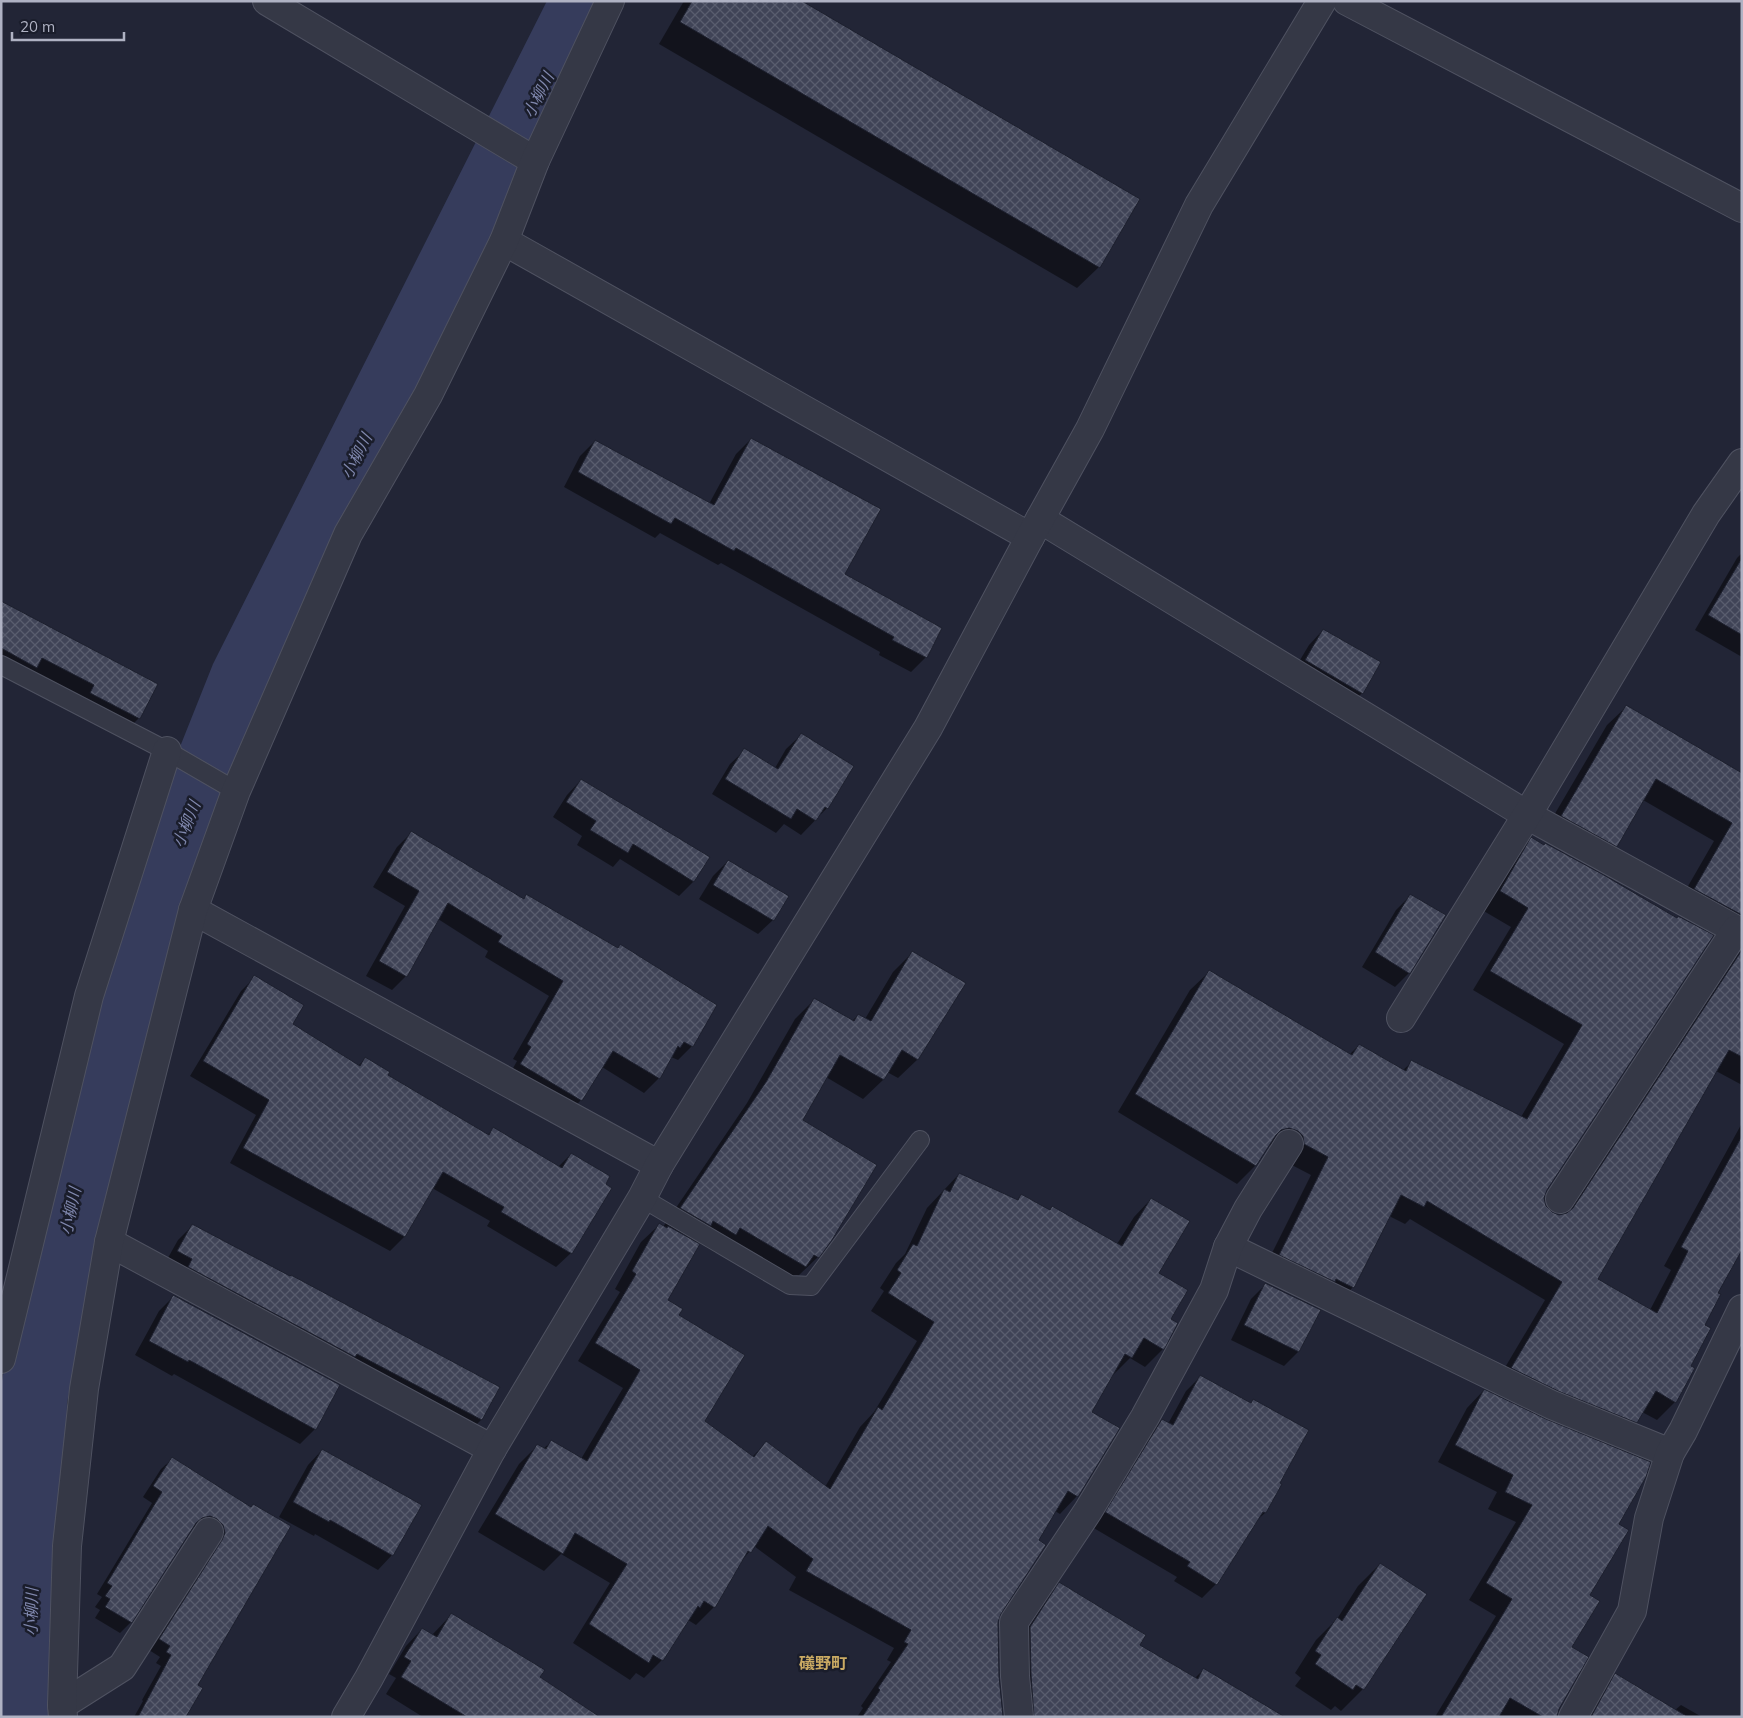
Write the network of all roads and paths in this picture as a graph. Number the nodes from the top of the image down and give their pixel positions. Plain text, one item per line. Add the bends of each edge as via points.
1 (266, 1) edge
2 (610, 1) edge
3 (1322, 1) edge
4 (1347, 1) edge
5 (535, 161) junction
6 (1742, 208) edge
7 (504, 241) junction
8 (1742, 464) edge
9 (1035, 528) junction
10 (1, 665) edge
11 (167, 751) junction
12 (236, 791) junction
13 (1526, 815) junction
14 (194, 910) junction
15 (1739, 931) edge
16 (1401, 1018) dead end
17 (920, 1140) dead end
18 (1289, 1144) dead end
19 (659, 1165) junction
20 (642, 1198) junction
21 (1560, 1199) dead end
22 (109, 1242) junction
23 (1228, 1247) junction
24 (1742, 1309) edge
25 (1732, 1357) edge
26 (1, 1359) edge
27 (492, 1449) junction
28 (1670, 1453) junction
29 (209, 1532) dead end
30 (62, 1711) edge
31 (346, 1717) edge
32 (1019, 1717) edge
33 (1573, 1717) edge

1 - 5 street
2 - 5 street
3 - 9 street via 1199,205 1090,429
4 - 6 street
5 - 7 street
7 - 9 street
7 - 12 street via 428,395 348,534
8 - 13 street via 1706,514
9 - 13 street
9 - 19 street via 928,728
10 - 11 lane
11 - 12 lane
11 - 26 street via 89,996
12 - 14 street
13 - 15 street
13 - 16 street
14 - 19 street
14 - 22 street
15 - 21 street
17 - 20 lane via 811,1286 790,1285
18 - 23 street
19 - 20 street
20 - 27 street
22 - 27 street
22 - 30 street via 84,1389 68,1536
23 - 28 street via 1552,1405
23 - 32 street via 1214,1290 1144,1417 1088,1511 1014,1622
24 - 25 street
25 - 28 street
27 - 31 street
28 - 33 street via 1649,1518 1632,1611
29 - 30 street via 122,1667

